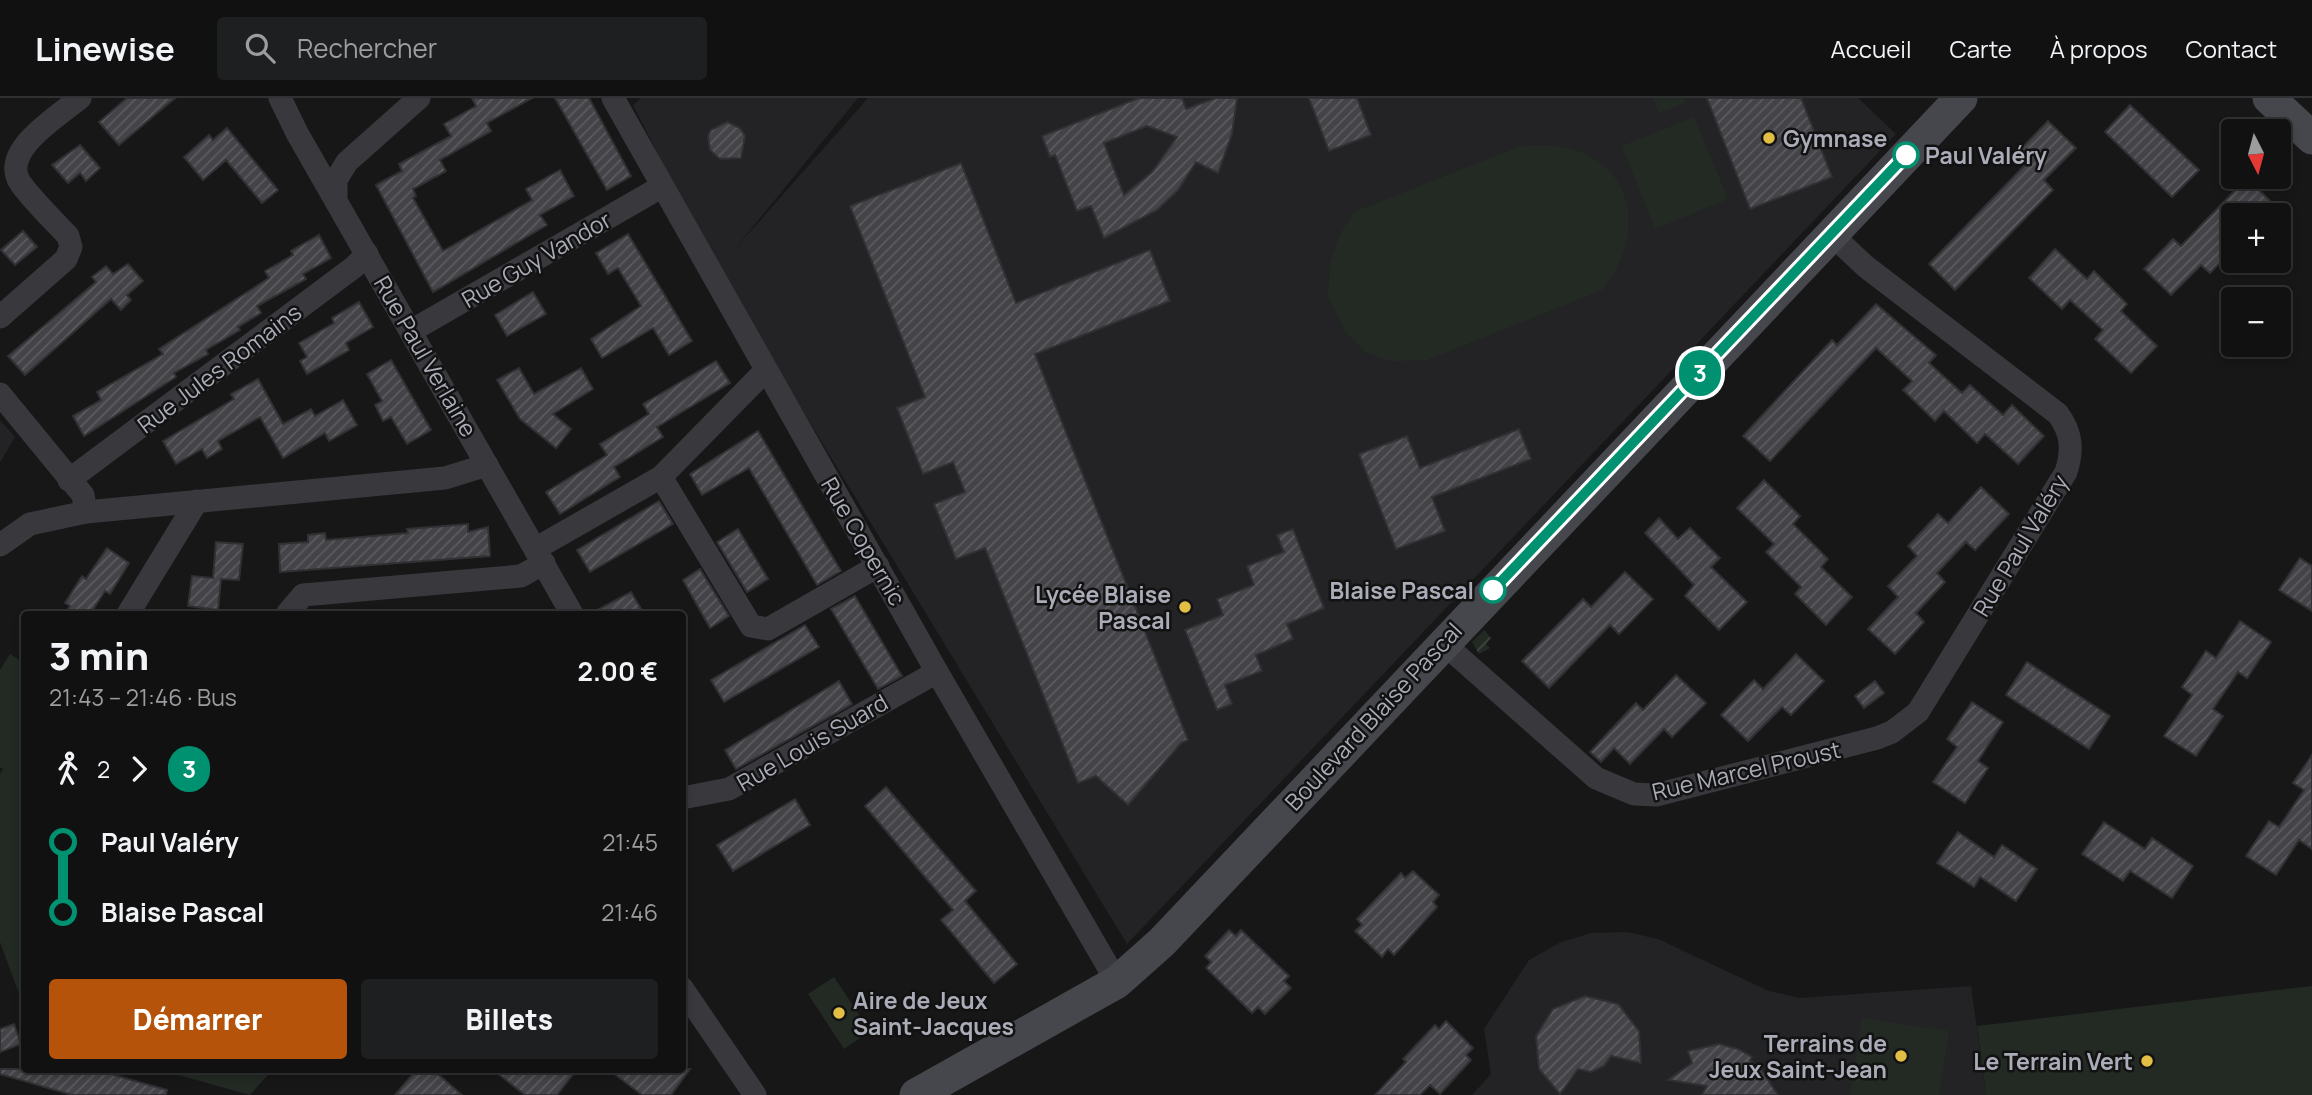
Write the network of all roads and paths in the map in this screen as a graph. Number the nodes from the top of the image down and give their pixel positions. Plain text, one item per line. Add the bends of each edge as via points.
1 (80, 98) edge
2 (280, 98) edge
3 (419, 98) edge
4 (613, 98) edge
5 (1961, 98) edge
6 (2269, 98) edge
7 (2312, 138) edge
8 (661, 187) junction
9 (336, 196) junction
10 (1831, 234) junction
11 (367, 254) junction
12 (0, 317) edge
13 (411, 331) junction
14 (766, 370) junction
15 (0, 394) edge
16 (487, 465) junction
17 (661, 477) junction
18 (69, 480) junction
19 (197, 501) junction
20 (86, 512) junction
21 (0, 545) edge
22 (539, 556) junction
23 (878, 566) junction
24 (130, 611) edge
25 (290, 611) edge
26 (570, 611) edge
27 (1443, 642) junction
28 (937, 672) junction
29 (1892, 732) joint
30 (686, 797) edge
31 (1117, 982) junction
32 (686, 994) edge
33 (755, 1095) edge
34 (916, 1095) edge

1 - 12 street via 21,148 16,160 18,178 68,236 71,247 66,259
2 - 9 street, Rue Paul Verlaine
3 - 9 street via 347,162 336,180
4 - 8 street, Rue Copernic
5 - 10 street, Boulevard Blaise Pascal
6 - 7 street
8 - 13 street, Rue Guy Vandor
8 - 14 street, Rue Copernic
9 - 11 street, Rue Paul Verlaine
10 - 27 street, Boulevard Blaise Pascal
10 - 29 street, Rue Paul Valéry via 1865,266 2058,414 2070,436 2072,454 2059,484 1918,712
11 - 13 street, Rue Paul Verlaine
11 - 18 street, Rue Jules Romains
13 - 16 street, Rue Paul Verlaine
14 - 17 street
14 - 23 street, Rue Copernic
15 - 18 street
16 - 19 street via 445,478
16 - 22 street, Rue Paul Verlaine
17 - 22 street
17 - 23 street via 751,626 760,630
18 - 20 street via 83,495
19 - 20 street
19 - 24 street
20 - 21 street via 30,524
22 - 25 street via 521,576 303,595
22 - 26 street, Rue Paul Verlaine
23 - 28 street, Rue Copernic
27 - 29 street, Rue Marcel Proust via 1596,778 1634,794 1656,795
27 - 31 street, Boulevard Blaise Pascal via 1162,942
28 - 30 street, Rue Louis Suard via 729,789
28 - 31 street, Rue Copernic
31 - 34 street, Boulevard Blaise Pascal
32 - 33 street

